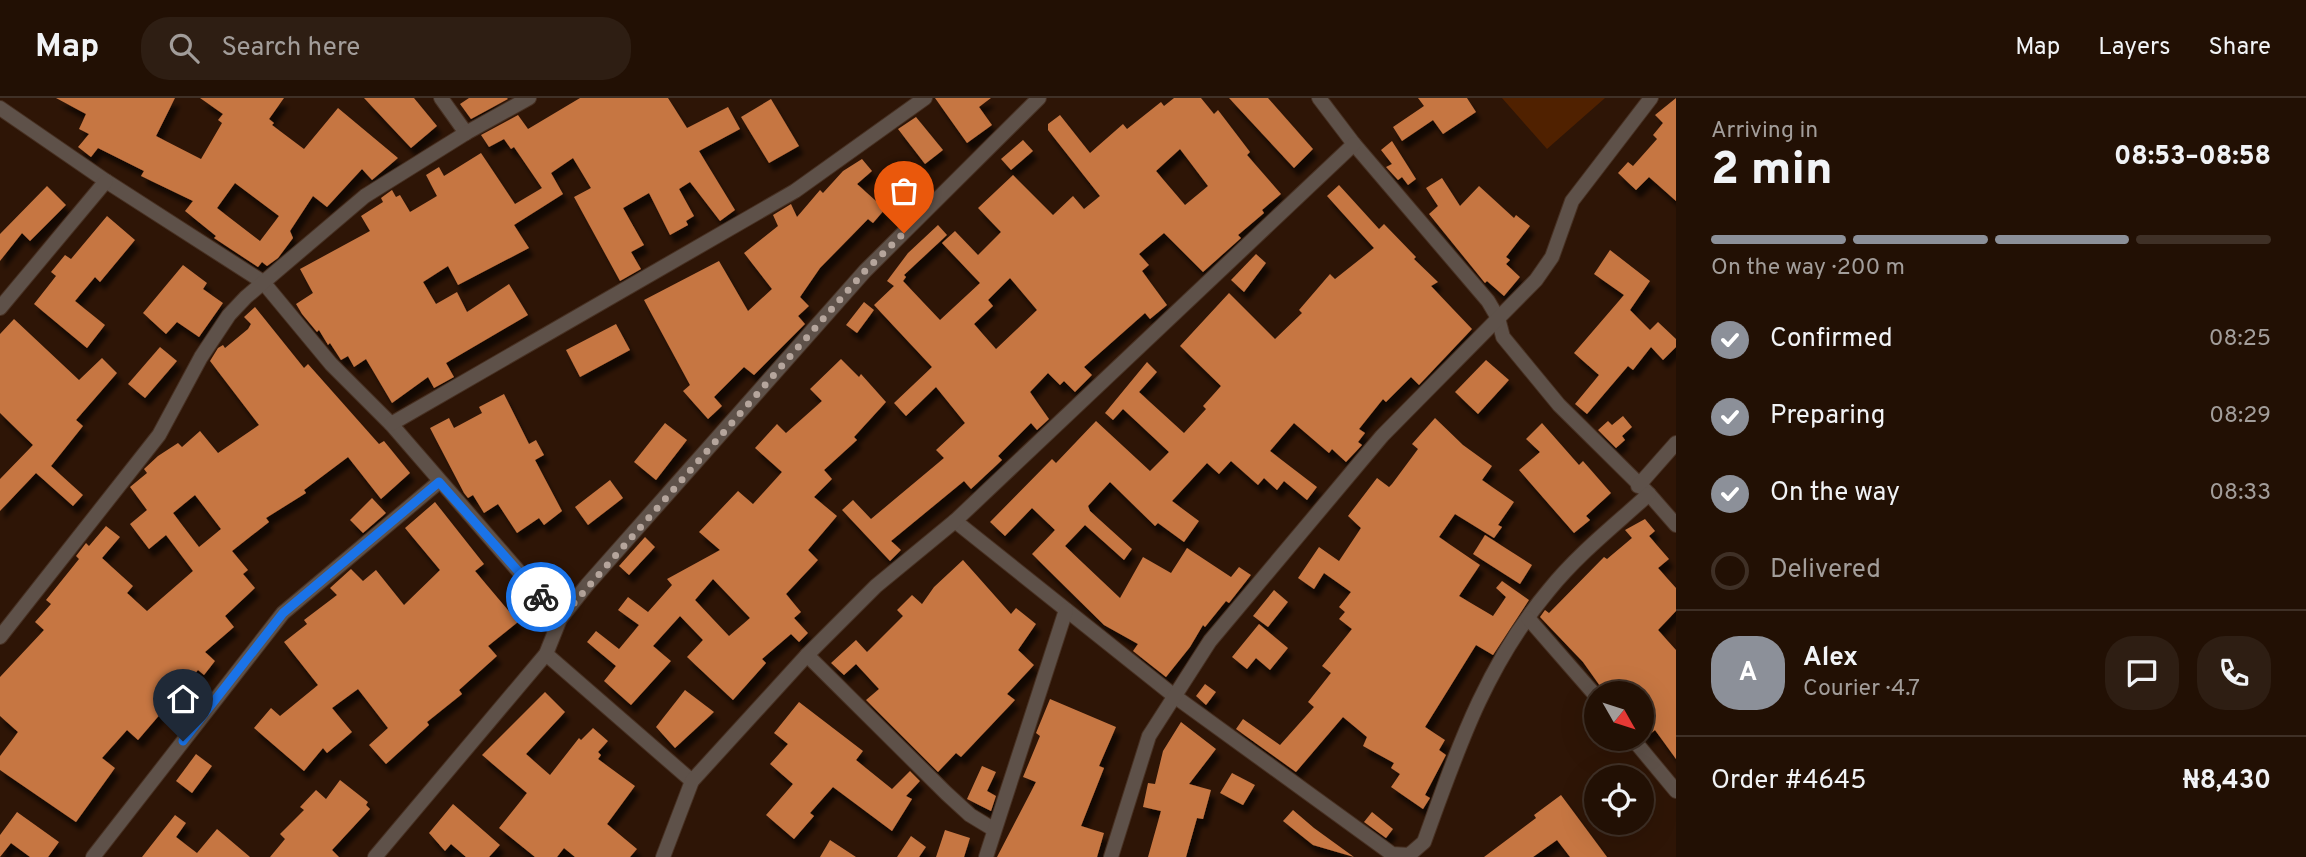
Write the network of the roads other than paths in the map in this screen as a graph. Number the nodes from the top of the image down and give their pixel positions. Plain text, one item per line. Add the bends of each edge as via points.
1 (440, 98) edge
2 (529, 98) edge
3 (925, 98) edge
4 (1039, 98) edge
5 (1319, 98) edge
6 (1651, 98) edge
7 (0, 108) edge
8 (466, 133) junction
9 (1354, 144) junction
10 (106, 181) junction
11 (263, 282) junction
12 (0, 308) edge
13 (1498, 317) junction
14 (391, 424) junction
15 (1676, 443) edge
16 (439, 482) junction
17 (1644, 490) junction
18 (955, 521) junction
19 (1676, 525) edge
20 (1066, 610) junction
21 (1528, 618) junction
22 (560, 619) junction
23 (0, 636) edge
24 (546, 654) junction
25 (807, 655) junction
26 (1584, 682) edge
27 (1173, 695) junction
28 (1643, 751) edge
29 (692, 781) junction
30 (1676, 791) edge
31 (993, 829) junction
32 (93, 857) edge
33 (375, 857) edge
34 (663, 857) edge
35 (986, 857) edge
36 (1111, 857) edge

1 - 8 street
2 - 8 street
3 - 14 street via 795,191
4 - 22 street via 865,271
5 - 9 street
6 - 13 street via 1572,201 1552,257 1536,281
7 - 10 street
8 - 11 street via 365,196
9 - 13 street
9 - 18 street
10 - 11 street
10 - 12 street
11 - 14 street via 331,363
11 - 23 street via 229,316 201,357 159,435
13 - 17 street via 1503,337 1559,405
13 - 27 street via 1374,446 1210,641
14 - 16 street
15 - 17 street
16 - 22 street
16 - 32 street via 283,613
17 - 19 street
17 - 21 street via 1566,570
18 - 20 street
18 - 25 street via 876,586
20 - 27 street
20 - 31 street
21 - 26 street
21 - 27 street via 1468,718 1424,842 1409,855 1392,854
22 - 24 street
24 - 29 street
24 - 33 street
25 - 29 street
25 - 31 street via 946,793
27 - 36 street via 1149,736
28 - 30 street
29 - 34 street
31 - 35 street

